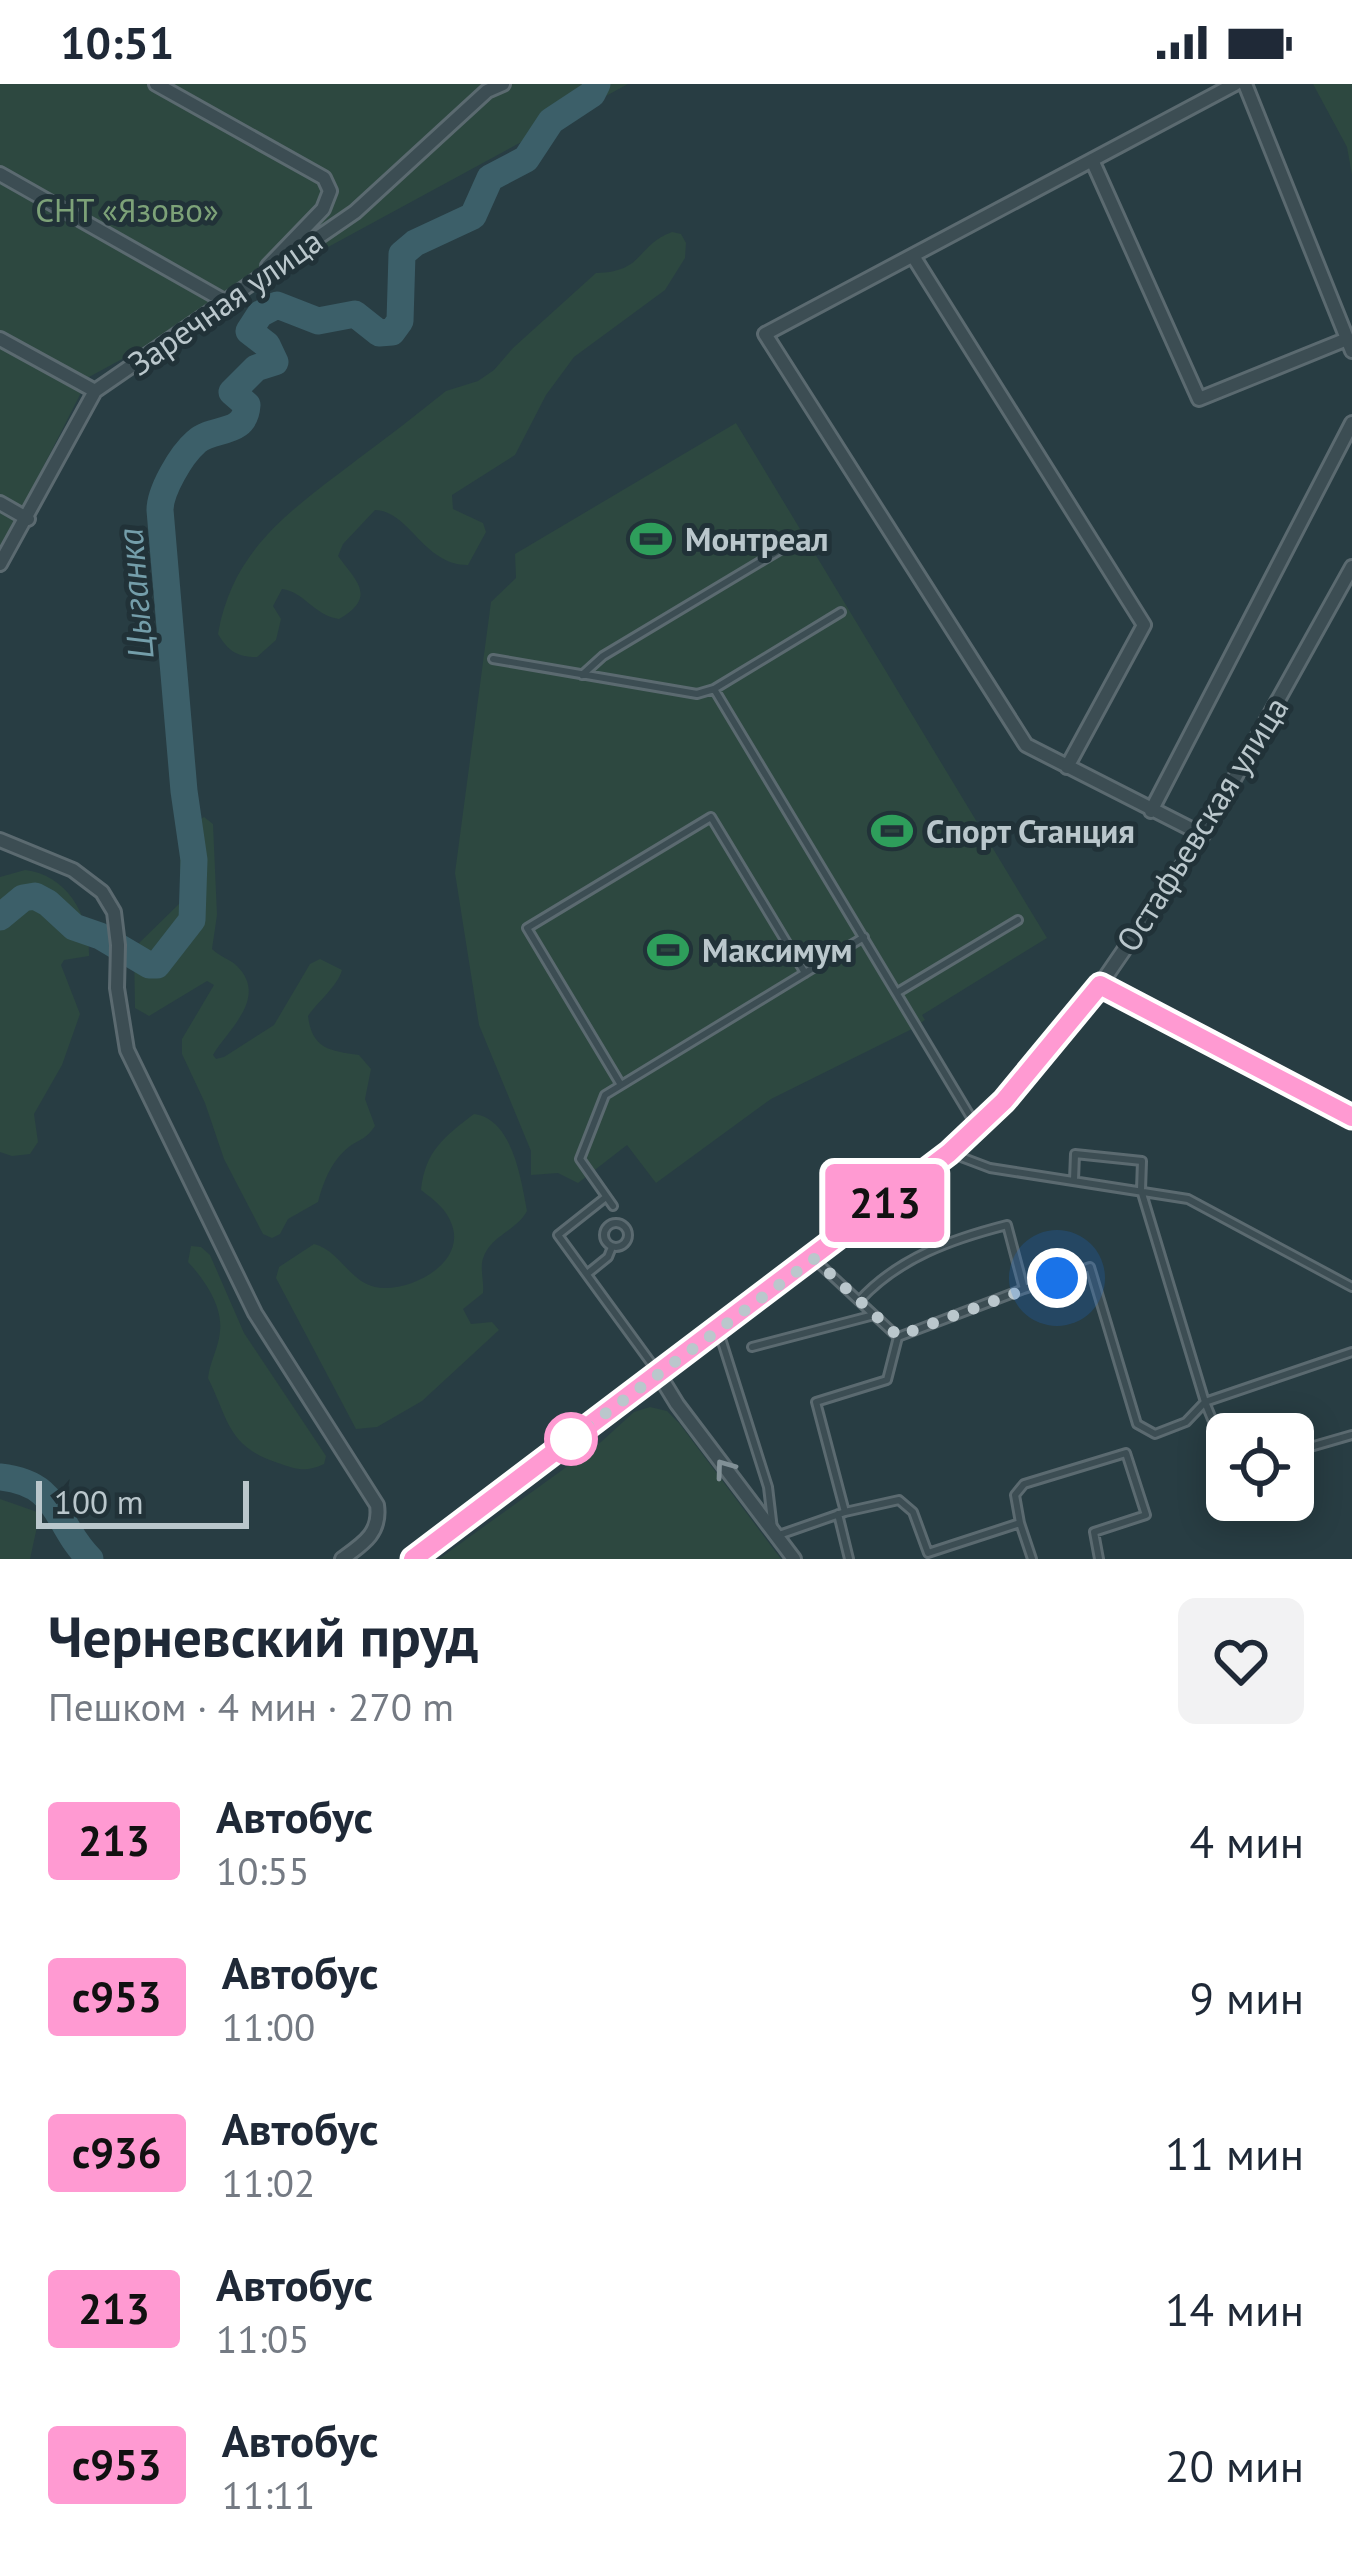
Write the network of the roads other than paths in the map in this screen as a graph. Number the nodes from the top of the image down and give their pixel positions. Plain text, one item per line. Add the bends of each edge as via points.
1 (156, 84) edge
2 (503, 84) edge
3 (1235, 84) edge
4 (1245, 84) edge
5 (481, 88) edge
6 (1092, 160) junction
7 (0, 174) edge
8 (913, 256) junction
9 (242, 292) junction
10 (226, 302) junction
11 (0, 339) edge
12 (1350, 345) edge
13 (95, 391) junction
14 (1352, 423) edge
15 (0, 503) edge
16 (28, 519) junction
17 (785, 547) dead end
18 (0, 564) edge
19 (1352, 567) edge
20 (841, 612) dead end
21 (493, 658) dead end
22 (581, 675) junction
23 (714, 689) junction
24 (1067, 767) junction
25 (1151, 811) junction
26 (1203, 835) junction
27 (0, 841) edge
28 (1018, 920) dead end
29 (864, 937) junction
30 (805, 973) junction
31 (1100, 985) junction
32 (898, 992) junction
33 (621, 1085) junction
34 (1352, 1118) edge
35 (977, 1127) junction
36 (949, 1153) junction
37 (1074, 1180) junction
38 (1141, 1190) junction
39 (606, 1197) junction
40 (614, 1207) dead end
41 (612, 1247) junction
42 (814, 1259) junction
43 (587, 1274) junction
44 (1352, 1287) edge
45 (1024, 1288) junction
46 (859, 1300) junction
47 (874, 1315) junction
48 (718, 1329) junction
49 (898, 1336) junction
50 (752, 1347) dead end
51 (1352, 1352) edge
52 (658, 1373) junction
53 (1205, 1402) junction
54 (1209, 1413) edge
55 (1352, 1435) edge
56 (1314, 1446) edge
57 (842, 1513) junction
58 (1020, 1523) junction
59 (774, 1537) junction
60 (342, 1559) edge
61 (412, 1559) edge
62 (794, 1559) edge
63 (849, 1559) edge
64 (1032, 1559) edge
65 (1100, 1559) edge

1 - 9 street via 324,178 330,191 323,209
2 - 5 street, Заречная улица
3 - 6 street
4 - 12 street
5 - 9 street, Заречная улица via 355,212
6 - 8 street
6 - 12 street via 1199,399
7 - 10 street
8 - 24 street via 1144,625
8 - 24 street via 765,334 1016,732
9 - 10 street, Заречная улица
10 - 13 street, Заречная улица
11 - 13 street
13 - 16 street, Заречная улица
14 - 25 street
15 - 16 street
16 - 18 street, Заречная улица
17 - 22 lane
19 - 26 street, Остафьевская улица
20 - 23 lane
21 - 22 lane
22 - 23 lane via 676,692
23 - 29 lane
24 - 25 street
25 - 26 street
26 - 31 street, Остафьевская улица
27 - 60 street via 73,870 114,911 127,1050 255,1313 377,1505 371,1536
28 - 32 lane
29 - 30 lane
29 - 32 lane
30 - 33 lane
30 - 33 lane via 711,817 527,928
31 - 34 street
31 - 35 street, Остафьевская улица
32 - 35 lane
33 - 39 lane via 600,1101 580,1153
35 - 36 street, Остафьевская улица
36 - 37 lane via 990,1168
36 - 42 street, Остафьевская улица
37 - 38 lane
37 - 38 lane via 1075,1154 1142,1161
38 - 44 lane via 1188,1198
38 - 53 lane
39 - 40 lane
39 - 43 lane via 558,1234
41 - 41 lane via 628,1239 620,1223 604,1232
41 - 43 lane
42 - 46 lane
42 - 48 street, Остафьевская улица
43 - 52 lane
45 - 46 lane via 1007,1225 883,1274
45 - 49 lane
45 - 53 lane via 1090,1267 1138,1424 1155,1434 1186,1422
46 - 47 lane
47 - 49 lane
47 - 50 lane
48 - 52 street, Остафьевская улица
48 - 59 lane via 768,1487
49 - 57 lane via 887,1380 817,1402
51 - 53 lane
59 -> 52 street
52 - 61 street, Остафьевская улица
53 - 54 lane
55 - 56 lane
57 - 58 lane via 899,1500 913,1512 928,1553
57 - 59 lane
57 - 63 lane
58 - 64 lane
58 - 65 lane via 1015,1496 1024,1484 1126,1453 1145,1515 1094,1532
59 - 62 street

